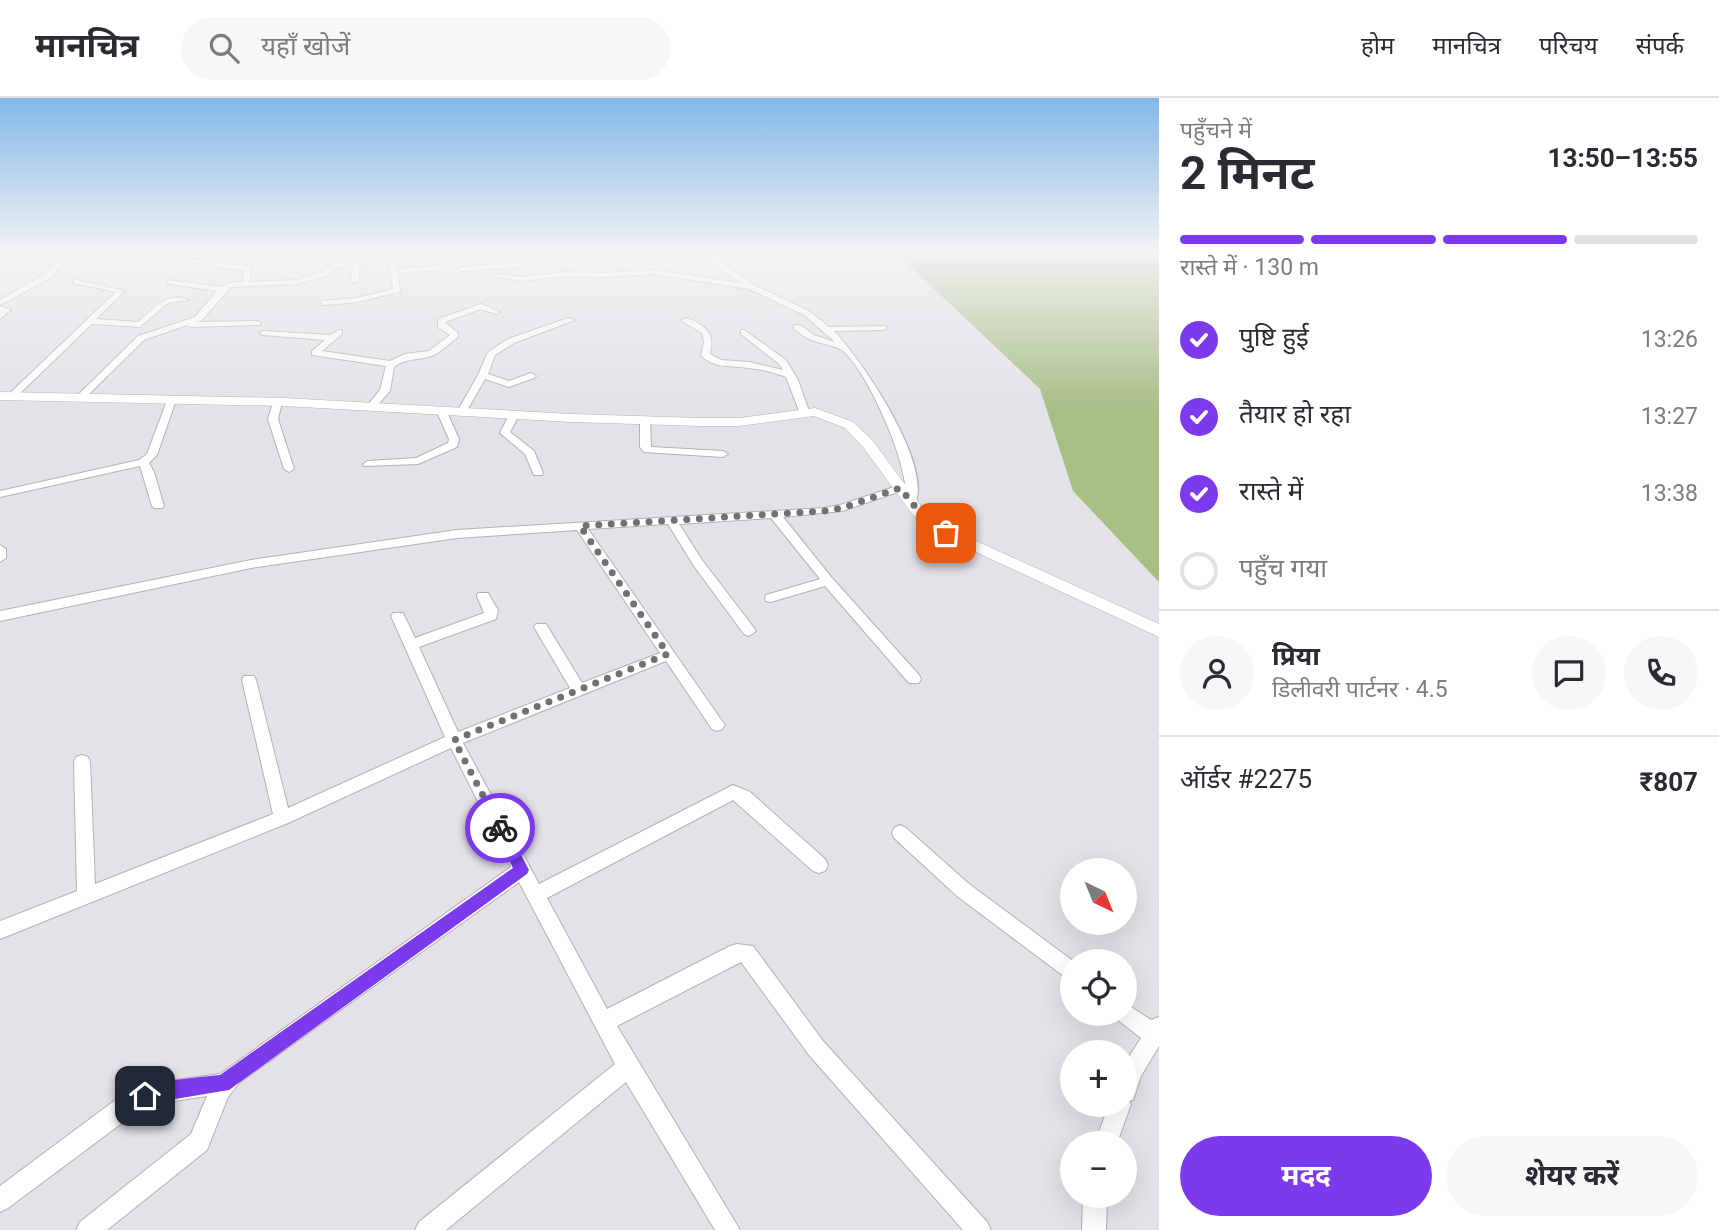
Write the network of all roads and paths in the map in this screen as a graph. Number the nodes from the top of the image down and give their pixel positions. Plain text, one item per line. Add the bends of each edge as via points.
1 (106, 305) edge
2 (163, 305) edge
3 (210, 305) edge
4 (791, 305) edge
5 (0, 306) edge
6 (496, 312) dead end
7 (0, 317) edge
8 (571, 320) dead end
9 (685, 320) dead end
10 (90, 321) junction
11 (257, 323) dead end
12 (179, 326) junction
13 (797, 327) dead end
14 (883, 328) dead end
15 (828, 330) junction
16 (744, 332) dead end
17 (263, 333) dead end
18 (844, 348) junction
19 (391, 364) junction
20 (483, 375) junction
21 (531, 376) dead end
22 (792, 378) junction
23 (5, 396) edge
24 (81, 397) junction
25 (171, 400) junction
26 (277, 402) junction
27 (372, 406) junction
28 (441, 410) junction
29 (804, 411) junction
30 (462, 412) junction
31 (514, 415) junction
32 (645, 420) junction
33 (723, 454) dead end
34 (143, 462) junction
35 (368, 464) dead end
36 (289, 469) dead end
37 (538, 473) dead end
38 (900, 488) junction
39 (0, 494) edge
40 (911, 502) junction
41 (158, 506) dead end
42 (776, 516) junction
43 (672, 522) junction
44 (580, 526) junction
45 (0, 549) edge
46 (0, 558) edge
47 (828, 582) junction
48 (483, 596) dead end
49 (771, 598) dead end
50 (0, 616) edge
51 (398, 616) dead end
52 (541, 627) dead end
53 (748, 631) dead end
54 (1159, 631) edge
55 (411, 645) junction
56 (668, 654) junction
57 (914, 679) dead end
58 (249, 680) dead end
59 (579, 690) junction
60 (717, 725) dead end
61 (454, 740) junction
62 (82, 762) dead end
63 (282, 818) junction
64 (900, 833) dead end
65 (819, 865) dead end
66 (522, 870) junction
67 (535, 895) junction
68 (86, 896) junction
69 (0, 930) edge
70 (1060, 963) edge
71 (1137, 1020) edge
72 (604, 1021) junction
73 (1157, 1031) edge
74 (1137, 1064) edge
75 (628, 1067) junction
76 (223, 1084) junction
77 (0, 1200) edge
78 (1095, 1208) edge
79 (88, 1230) edge
80 (427, 1230) edge
81 (728, 1230) edge
82 (979, 1230) edge
83 (1094, 1230) edge

1 - 10 street
2 - 10 street via 140,325
3 - 12 street via 201,317
4 - 15 street
5 - 7 street via 7,310
6 - 19 street via 481,306 443,320 441,325 455,335 431,353
8 - 20 street via 500,348 488,358
9 - 22 street via 706,332 710,343 705,355 710,360
10 - 23 street
11 - 12 street
12 - 24 street via 141,338
13 - 18 street
14 - 15 street
15 - 18 street
16 - 22 street via 783,362
17 - 19 street via 335,335 315,353
18 - 40 street via 888,414 910,478
19 - 27 street via 385,391
20 - 21 street via 509,384
20 - 30 street
22 - 29 street
23 - 24 street
24 - 25 street
25 - 26 street
25 - 34 street via 152,455
26 - 27 street
26 - 36 street via 273,419
27 - 28 street
28 - 30 street
28 - 35 street via 453,445 418,461
29 - 32 street via 739,422
29 - 38 street via 832,416 849,425
30 - 31 street
31 - 32 street
31 - 37 street via 505,433 530,453
32 - 33 street via 648,450
34 - 39 street
34 - 41 street
38 - 40 street
38 - 42 street via 842,508
40 - 54 street via 946,533
42 - 43 street
42 - 47 street
43 - 44 street
43 - 53 street
44 - 50 street via 457,534 327,551
44 - 56 street
45 - 46 street
47 - 49 street
47 - 57 street
48 - 55 street via 491,616
51 - 55 street
52 - 59 street
55 - 61 street
56 - 59 street
56 - 60 street
58 - 63 street
59 - 61 street
61 - 63 street
61 - 66 street
62 - 68 street
63 - 68 street
64 - 70 street via 963,890
65 - 67 street via 733,792
66 - 67 street
66 - 76 street
67 - 72 street
68 - 69 street
71 - 73 street
72 - 75 street
72 - 82 street via 737,953 746,953 816,1048
73 - 74 street
75 - 80 street
75 - 81 street
76 - 77 street via 145,1096
76 - 79 street via 199,1142
78 - 83 street

